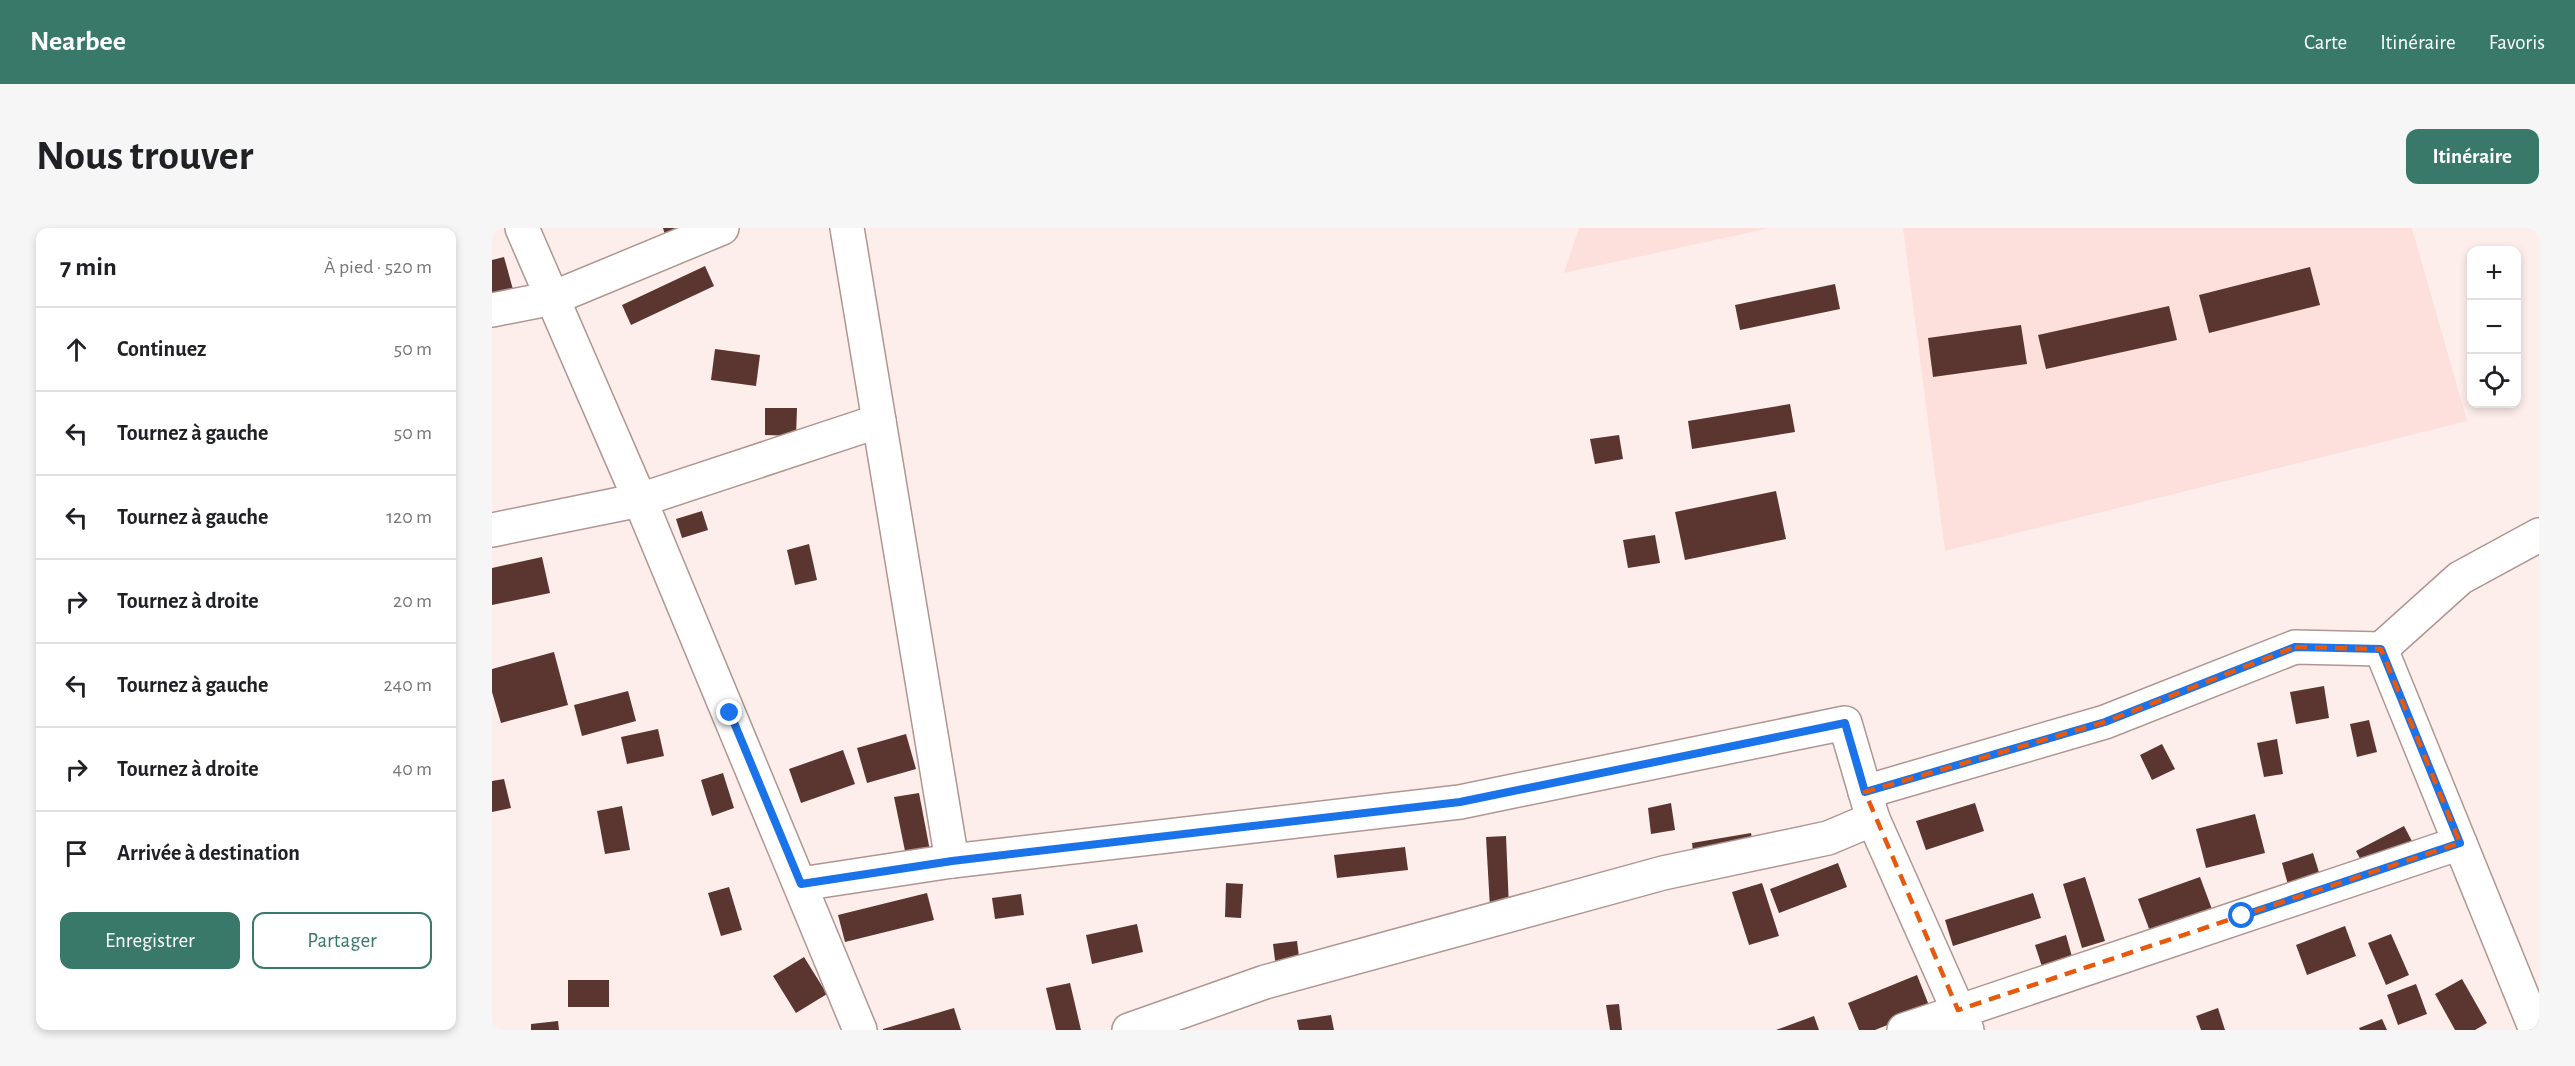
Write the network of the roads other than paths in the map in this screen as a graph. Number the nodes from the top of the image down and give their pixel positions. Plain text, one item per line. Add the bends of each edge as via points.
1 (522, 228) edge
2 (722, 228) edge
3 (847, 228) edge
4 (553, 298) junction
5 (492, 309) edge
6 (879, 421) junction
7 (640, 500) junction
8 (492, 530) edge
9 (2539, 535) edge
10 (2381, 649) junction
11 (1869, 805) junction
12 (2460, 843) junction
13 (952, 861) junction
14 (801, 884) junction
15 (1962, 1020) edge
16 (860, 1030) edge
17 (1129, 1030) edge
18 (1904, 1030) edge
19 (2536, 1030) edge

1 - 4 street
2 - 4 street
3 - 6 street
4 - 5 street
4 - 7 street
6 - 7 street
6 - 13 street
7 - 8 street
7 - 14 street
9 - 10 street via 2460,578
10 - 11 street via 2295,647 2105,722
10 - 12 street
11 - 13 street via 1845,723 1460,802
11 - 15 street
11 - 17 street via 1828,838 1663,873 1265,982
12 - 15 street
12 - 19 street
13 - 14 street
14 - 16 street
15 - 18 street

